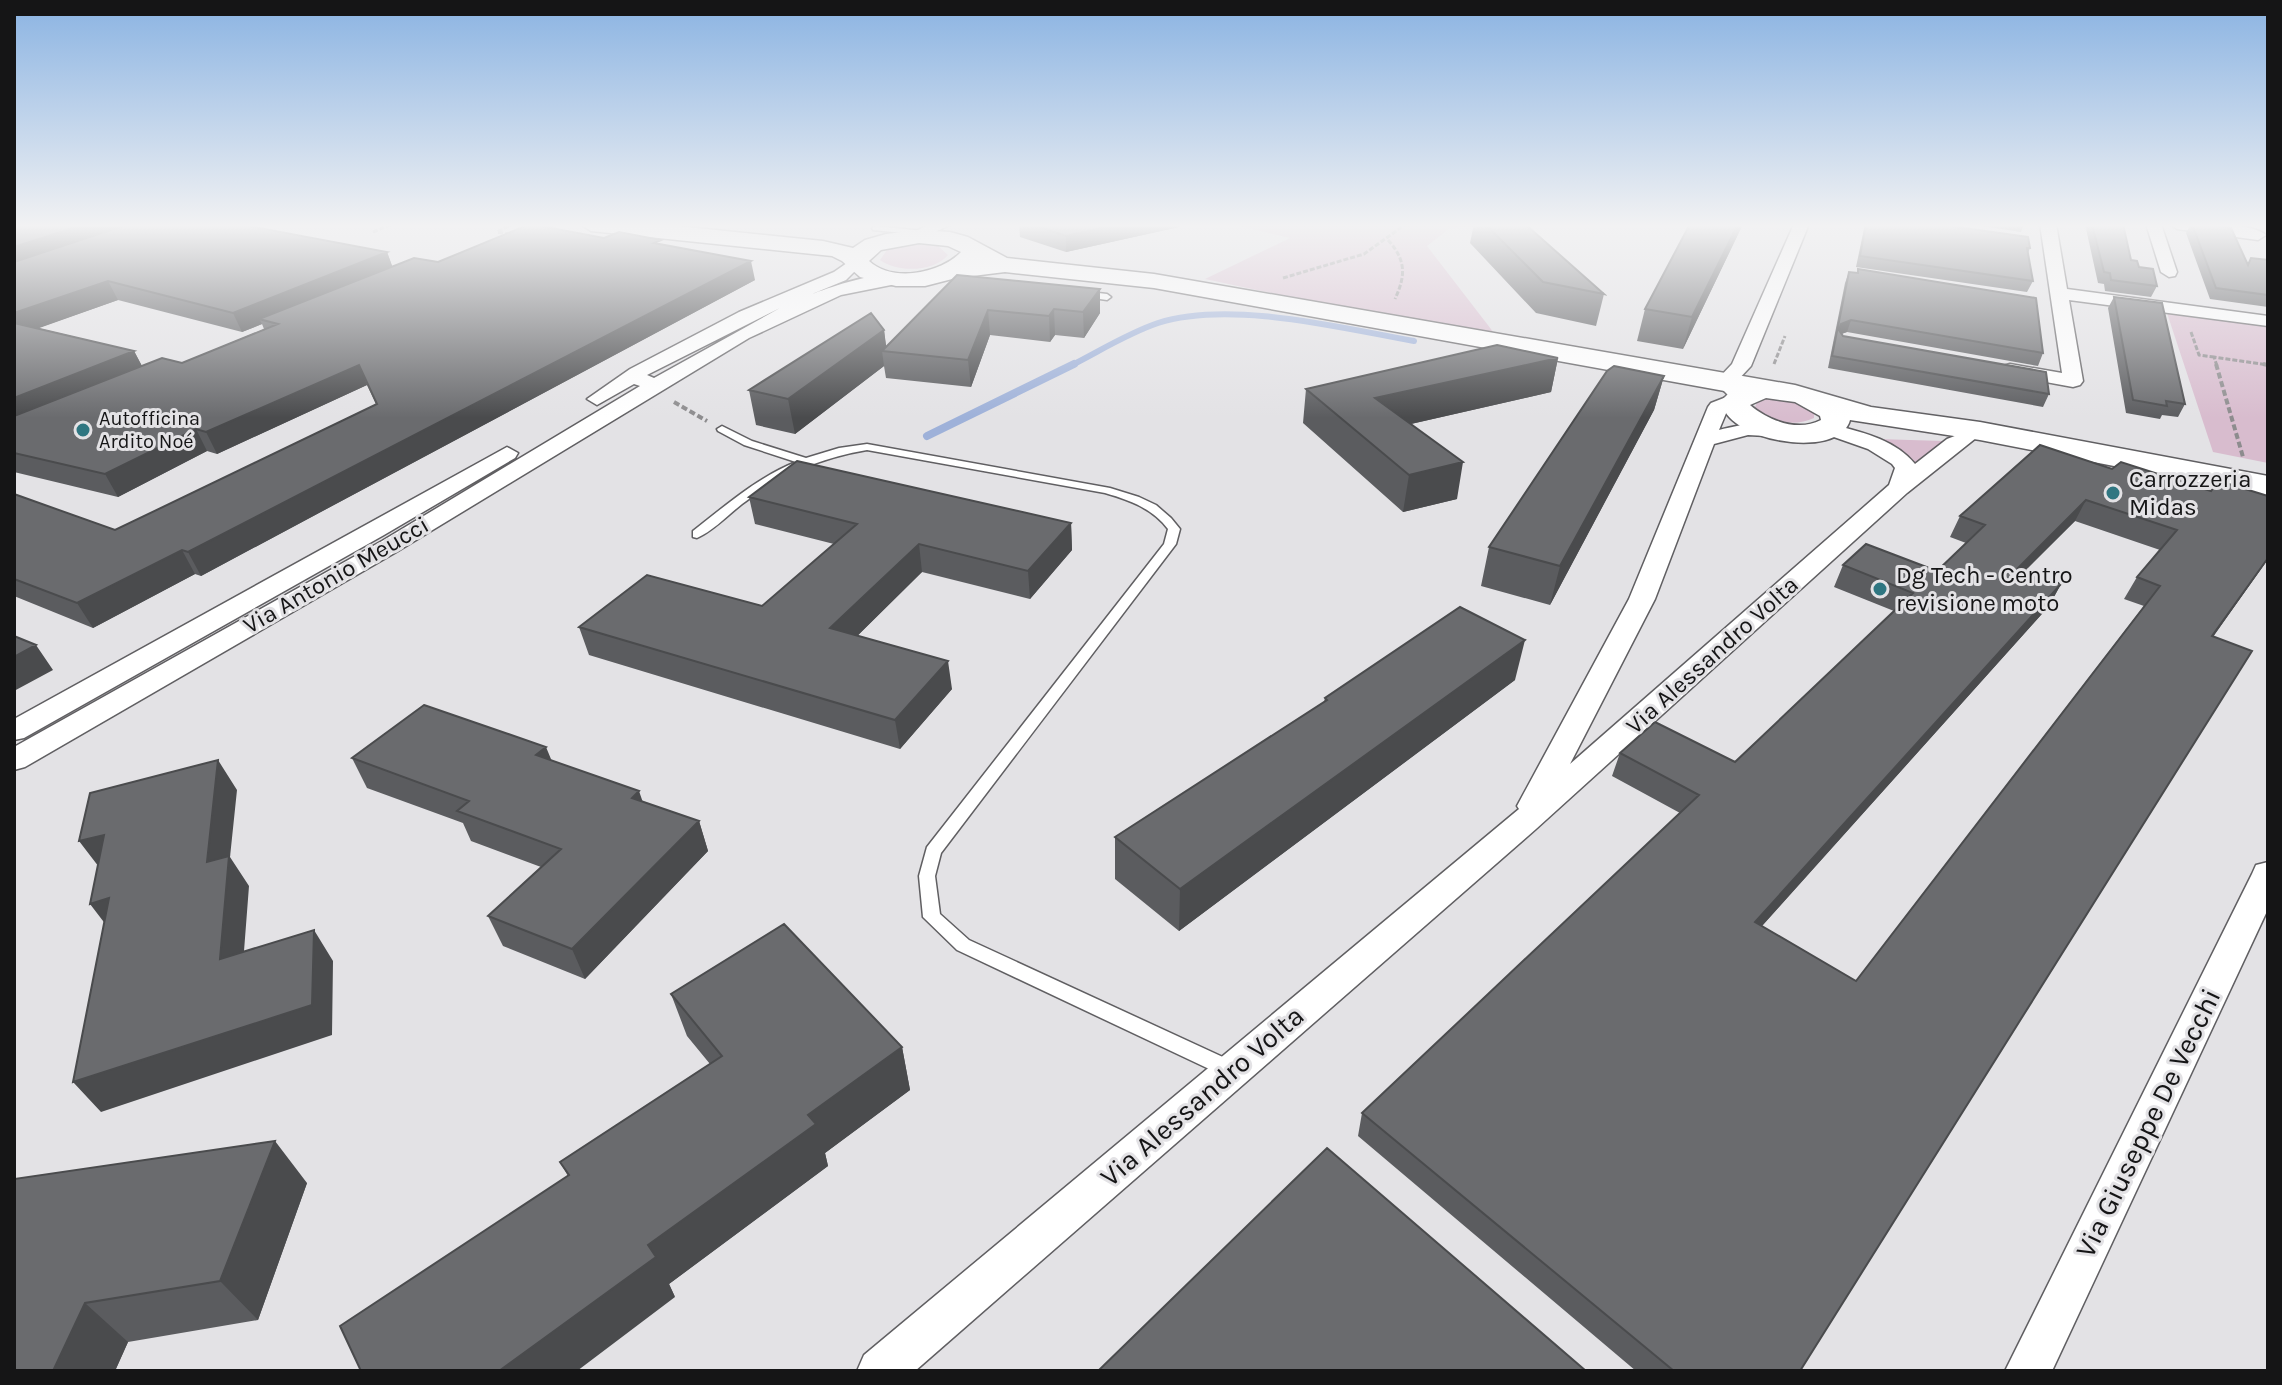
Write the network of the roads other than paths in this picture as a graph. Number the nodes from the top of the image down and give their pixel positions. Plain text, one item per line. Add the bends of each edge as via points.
1 (810, 289) edge
2 (843, 289) edge
3 (1081, 289) edge
4 (1204, 289) edge
5 (1780, 289) edge
6 (2052, 289) edge
7 (1107, 297) dead end
8 (2054, 301) junction
9 (2268, 321) edge
10 (1998, 368) edge
11 (646, 379) junction
12 (1745, 389) junction
13 (1827, 423) junction
14 (722, 429) road end
15 (1784, 431) junction
16 (1965, 438) junction
17 (1704, 440) junction
18 (2025, 441) junction
19 (802, 460) junction
20 (2257, 476) edge
21 (1899, 488) junction
22 (697, 534) dead end
23 (14, 731) edge
24 (14, 760) edge
25 (1525, 821) junction
26 (2268, 874) edge
27 (1231, 1070) junction
28 (880, 1371) edge
29 (2028, 1371) edge

1 - 11 street, Via Antonio Meucci via 745,316
2 - 11 street, Via Antonio Meucci
3 - 7 lane
4 - 12 main road
5 - 12 street
6 - 8 street
8 - 9 street
8 - 10 street via 2073,381
11 - 23 street, Via Antonio Meucci
11 - 24 street, Via Antonio Meucci via 390,546
12 - 13 main road via 1807,397
12 - 15 main road via 1736,408
12 - 17 street, Via Alessandro Volta via 1718,407
13 - 15 main road
13 - 16 main road
13 - 18 main road via 1871,416
13 - 21 street via 1898,456 1906,467
14 - 19 lane
15 - 17 street via 1748,429
16 - 18 main road
16 - 21 street, Via Alessandro Volta
17 - 25 street, Via Alessandro Volta via 1642,599
18 - 20 main road
19 - 22 lane
19 - 27 lane via 867,447 1106,490 1143,501 1165,515 1174,529 1170,544 933,851 927,876 932,917 963,945
21 - 25 street, Via Alessandro Volta
25 - 27 street, Via Alessandro Volta
26 - 29 street, Via Giuseppe De Vecchi
27 - 28 street, Via Alessandro Volta

